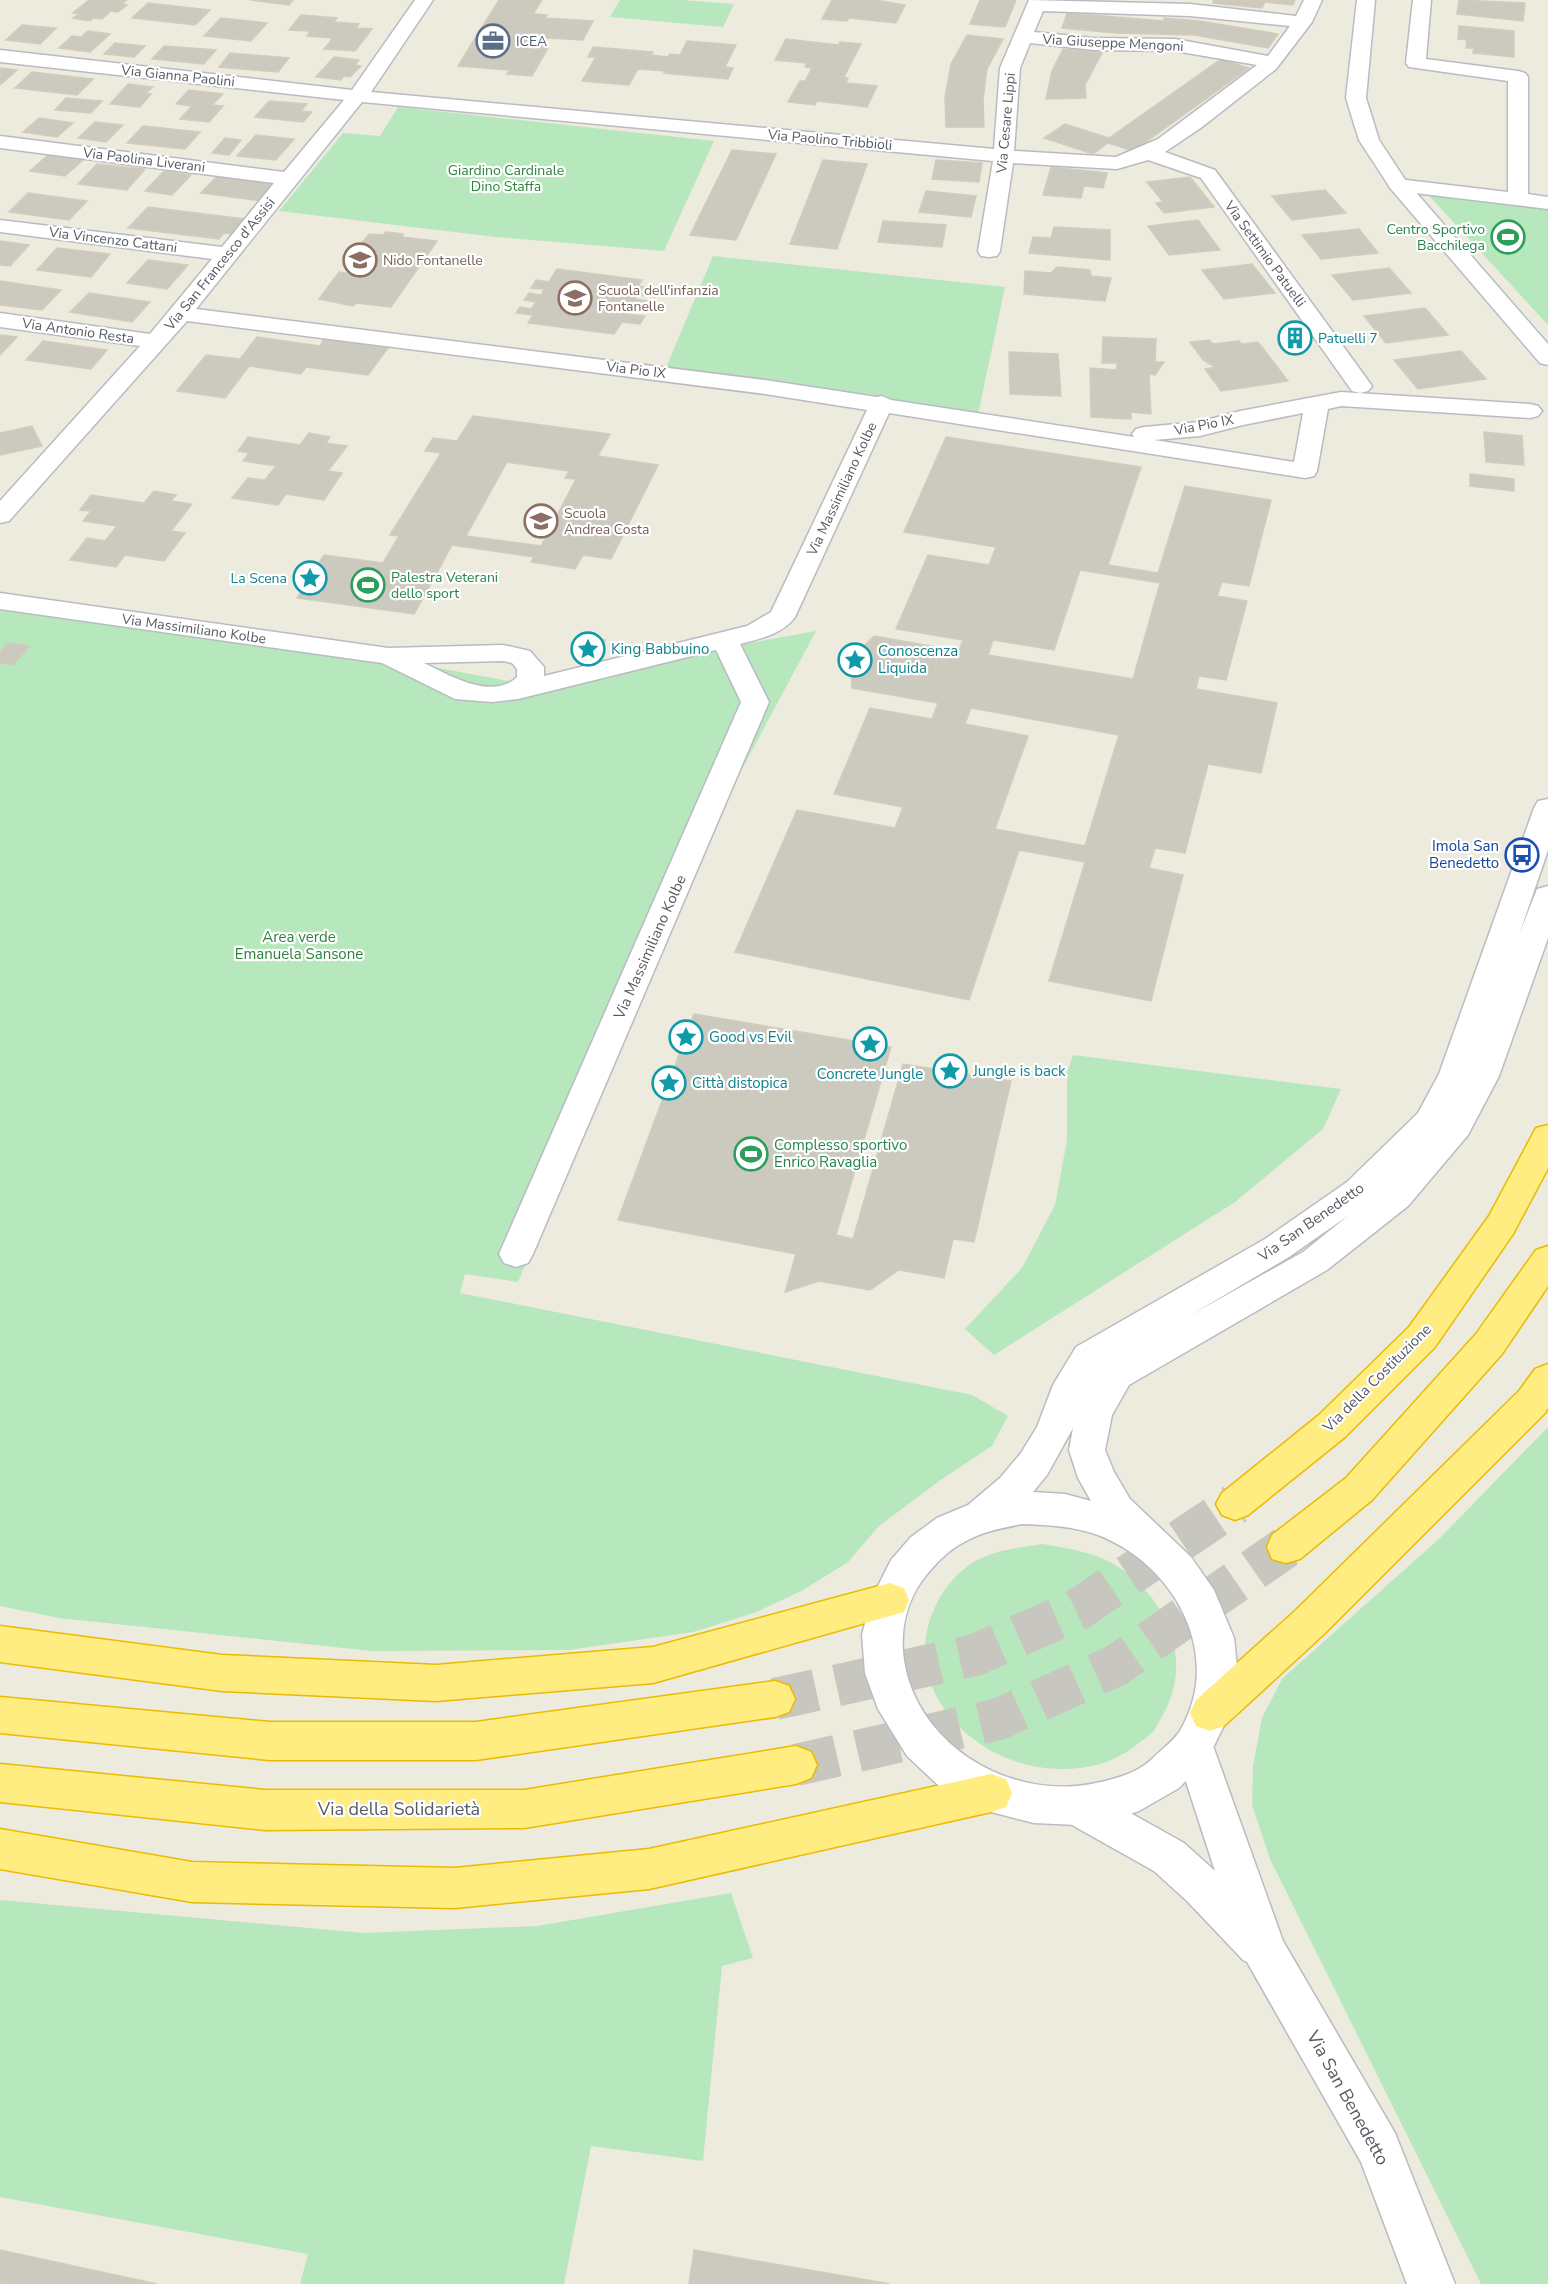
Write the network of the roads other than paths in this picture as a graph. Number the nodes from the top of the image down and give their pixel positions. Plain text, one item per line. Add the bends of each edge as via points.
1 (424, 0) edge
2 (1313, 0) edge
3 (1366, 0) edge
4 (1422, 0) edge
5 (1037, 3) edge
6 (1303, 22) junction
7 (1024, 38) junction
8 (0, 56) edge
9 (1272, 62) junction
10 (357, 96) junction
11 (0, 142) edge
12 (1148, 153) junction
13 (1004, 156) junction
14 (289, 179) junction
15 (1398, 185) junction
16 (1518, 199) junction
17 (1548, 203) edge
18 (0, 226) edge
19 (989, 251) dead end
20 (227, 254) junction
21 (181, 314) junction
22 (0, 320) edge
23 (156, 342) junction
24 (1545, 353) edge
25 (1360, 386) dead end
26 (882, 403) junction
27 (1317, 403) junction
28 (1530, 411) dead end
29 (1088, 438) junction
30 (0, 516) edge
31 (0, 601) edge
32 (725, 640) junction
33 (388, 656) junction
34 (521, 657) junction
35 (591, 671) junction
36 (518, 691) junction
37 (1548, 808) edge
38 (1548, 896) edge
39 (1548, 1137) edge
40 (516, 1254) dead end
41 (1548, 1259) edge
42 (1548, 1379) edge
43 (1235, 1504) tunnel mouth
44 (980, 1517) junction
45 (1147, 1542) junction
46 (1286, 1547) tunnel mouth
47 (890, 1600) junction
48 (0, 1644) edge
49 (775, 1699) tunnel mouth
50 (0, 1715) edge
51 (1202, 1729) junction
52 (796, 1765) tunnel mouth
53 (0, 1783) edge
54 (991, 1793) junction
55 (1078, 1806) junction
56 (0, 1849) edge
57 (1265, 1952) junction
58 (1431, 2284) edge

1 - 10 street, Via San Francesco d'Assisi
2 - 6 street, Via Paolino Tribbioli
3 - 15 street via 1356,98 1369,140
4 - 16 street via 1416,63 1518,77
5 - 6 street via 1190,10
5 - 7 street, Via Cesare Lippi
6 - 9 street, Via Paolino Tribbioli
7 - 9 street, Via Giuseppe Mengoni via 1175,45
7 - 13 street, Via Cesare Lippi via 1010,68
8 - 10 street, Via Gianna Paolini
9 - 12 street, Via Paolino Tribbioli
10 - 13 street, Via Paolino Tribbioli
10 - 14 street, Via San Francesco d'Assisi
11 - 14 street, Via Paolina Liverani
12 - 13 street, Via Paolino Tribbioli via 1117,163
12 - 25 street, Via Settimio Patuelli via 1208,174
13 - 19 street, Via Cesare Lippi
14 - 20 street, Via San Francesco d'Assisi
15 - 16 street
15 - 24 street
16 - 17 street
18 - 20 street, Via Vincenzo Cattani
20 - 21 street, Via San Francesco d'Assisi
21 - 23 street, Via San Francesco d'Assisi
21 - 26 street, Via Pio IX
22 - 23 street, Via Antonio Resta
23 - 30 street, Via San Francesco d'Assisi
26 - 29 street, Via Pio IX
26 - 32 street, Via Massimiliano Kolbe via 782,617 756,632
27 - 28 street, Via Pio IX via 1341,399
27 - 29 street, Via Pio IX via 1200,429
27 - 29 street, Via Pio IX via 1302,482
31 - 33 street, Via Massimiliano Kolbe
32 - 35 street, Via Massimiliano Kolbe
32 - 40 street, Via Massimiliano Kolbe via 754,702
33 - 34 street, Via Massimiliano Kolbe via 503,653
33 - 36 street, Via Massimiliano Kolbe via 465,693
34 - 35 street, Via Massimiliano Kolbe
34 - 36 street via 531,668 530,679
35 - 36 street, Via Massimiliano Kolbe
37 - 44 street, Via San Benedetto via 1455,1074 1430,1122 1359,1191 1296,1235 1089,1357 1071,1385 1053,1432 1034,1464 1013,1489
38 - 45 street, Via San Benedetto via 1483,1076 1456,1126 1396,1197 1315,1261 1116,1375 1094,1413 1087,1450 1097,1478 1117,1510
39 - 43 highway, Via della Costituzione via 1502,1225 1422,1337 1332,1426
41 - 46 highway via 1489,1344 1359,1489
42 - 51 highway via 1532,1402
44 - 45 street, Via San Benedetto via 1022,1508 1065,1510 1108,1522
44 - 47 street, Via San Benedetto via 950,1530 925,1549 905,1572
45 - 51 street, Via San Benedetto via 1178,1569 1200,1602 1214,1638 1218,1676
47 - 48 highway via 654,1665 436,1683 222,1673
47 - 54 street, Via San Benedetto via 882,1635 885,1673 898,1709 921,1743 952,1772
49 - 50 highway via 476,1741 270,1742
51 - 55 street, Via San Benedetto via 1164,1775 1124,1797
51 - 57 street, Via San Benedetto via 1217,1817
52 - 53 highway, Via della Solidarietà via 524,1809 266,1810
54 - 55 street, Via San Benedetto via 1034,1804
54 - 56 highway via 649,1869 455,1888 192,1882
55 - 57 street, Via San Benedetto via 1169,1857
57 - 58 street, Via San Benedetto via 1379,2149

